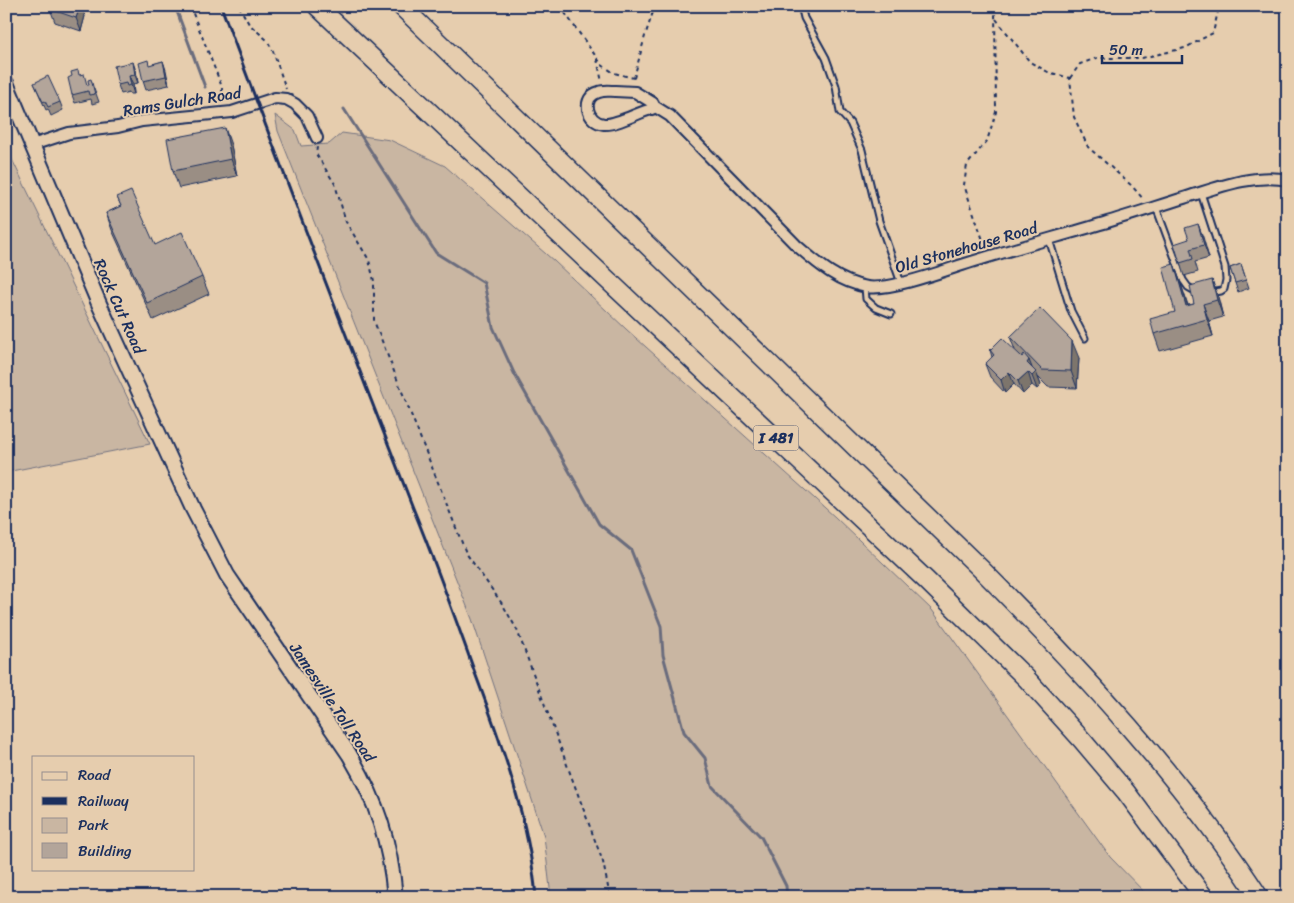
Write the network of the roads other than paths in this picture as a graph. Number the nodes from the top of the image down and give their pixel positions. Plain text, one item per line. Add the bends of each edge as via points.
1 (317, 6) edge
2 (401, 6) edge
3 (801, 6) edge
4 (6, 83) edge
5 (654, 106) junction
6 (317, 138) road end
7 (32, 145) junction
8 (1288, 180) edge
9 (1201, 193) junction
10 (1152, 208) junction
11 (1049, 239) junction
12 (901, 283) junction
13 (865, 287) junction
14 (1200, 293) edge
15 (1207, 293) edge
16 (891, 314) dead end
17 (1085, 338) dead end
18 (209, 540) joint
19 (396, 897) edge
20 (1204, 897) edge
21 (1259, 897) edge

1 - 20 highway, I 481 via 1026,678 1126,792
2 - 21 highway, I 481 via 1037,625 1092,683 1194,805
3 - 12 lane via 826,58 836,86 840,112 850,123 862,150 879,222
4 - 7 street, Rock Cut Road
5 - 5 street, Old Stonehouse Road via 635,92 601,91 588,102 588,111 591,119 606,124
5 - 13 street, Old Stonehouse Road via 670,116 803,252 839,278
6 - 7 street, Rams Gulch Road via 307,116 295,104 275,98 232,112 142,121 69,133
7 - 18 street, Rock Cut Road via 100,306
8 - 9 street, Old Stonehouse Road via 1256,179
9 - 10 street, Old Stonehouse Road
9 - 15 lane via 1226,272 1224,289
10 - 11 street, Old Stonehouse Road
10 - 14 lane via 1183,280 1188,287
11 - 12 street, Old Stonehouse Road
11 - 17 lane via 1071,311
12 - 13 street, Old Stonehouse Road
13 - 16 lane via 866,299 876,308
18 - 19 street, Jamesville Toll Road via 227,575 366,782 383,829

